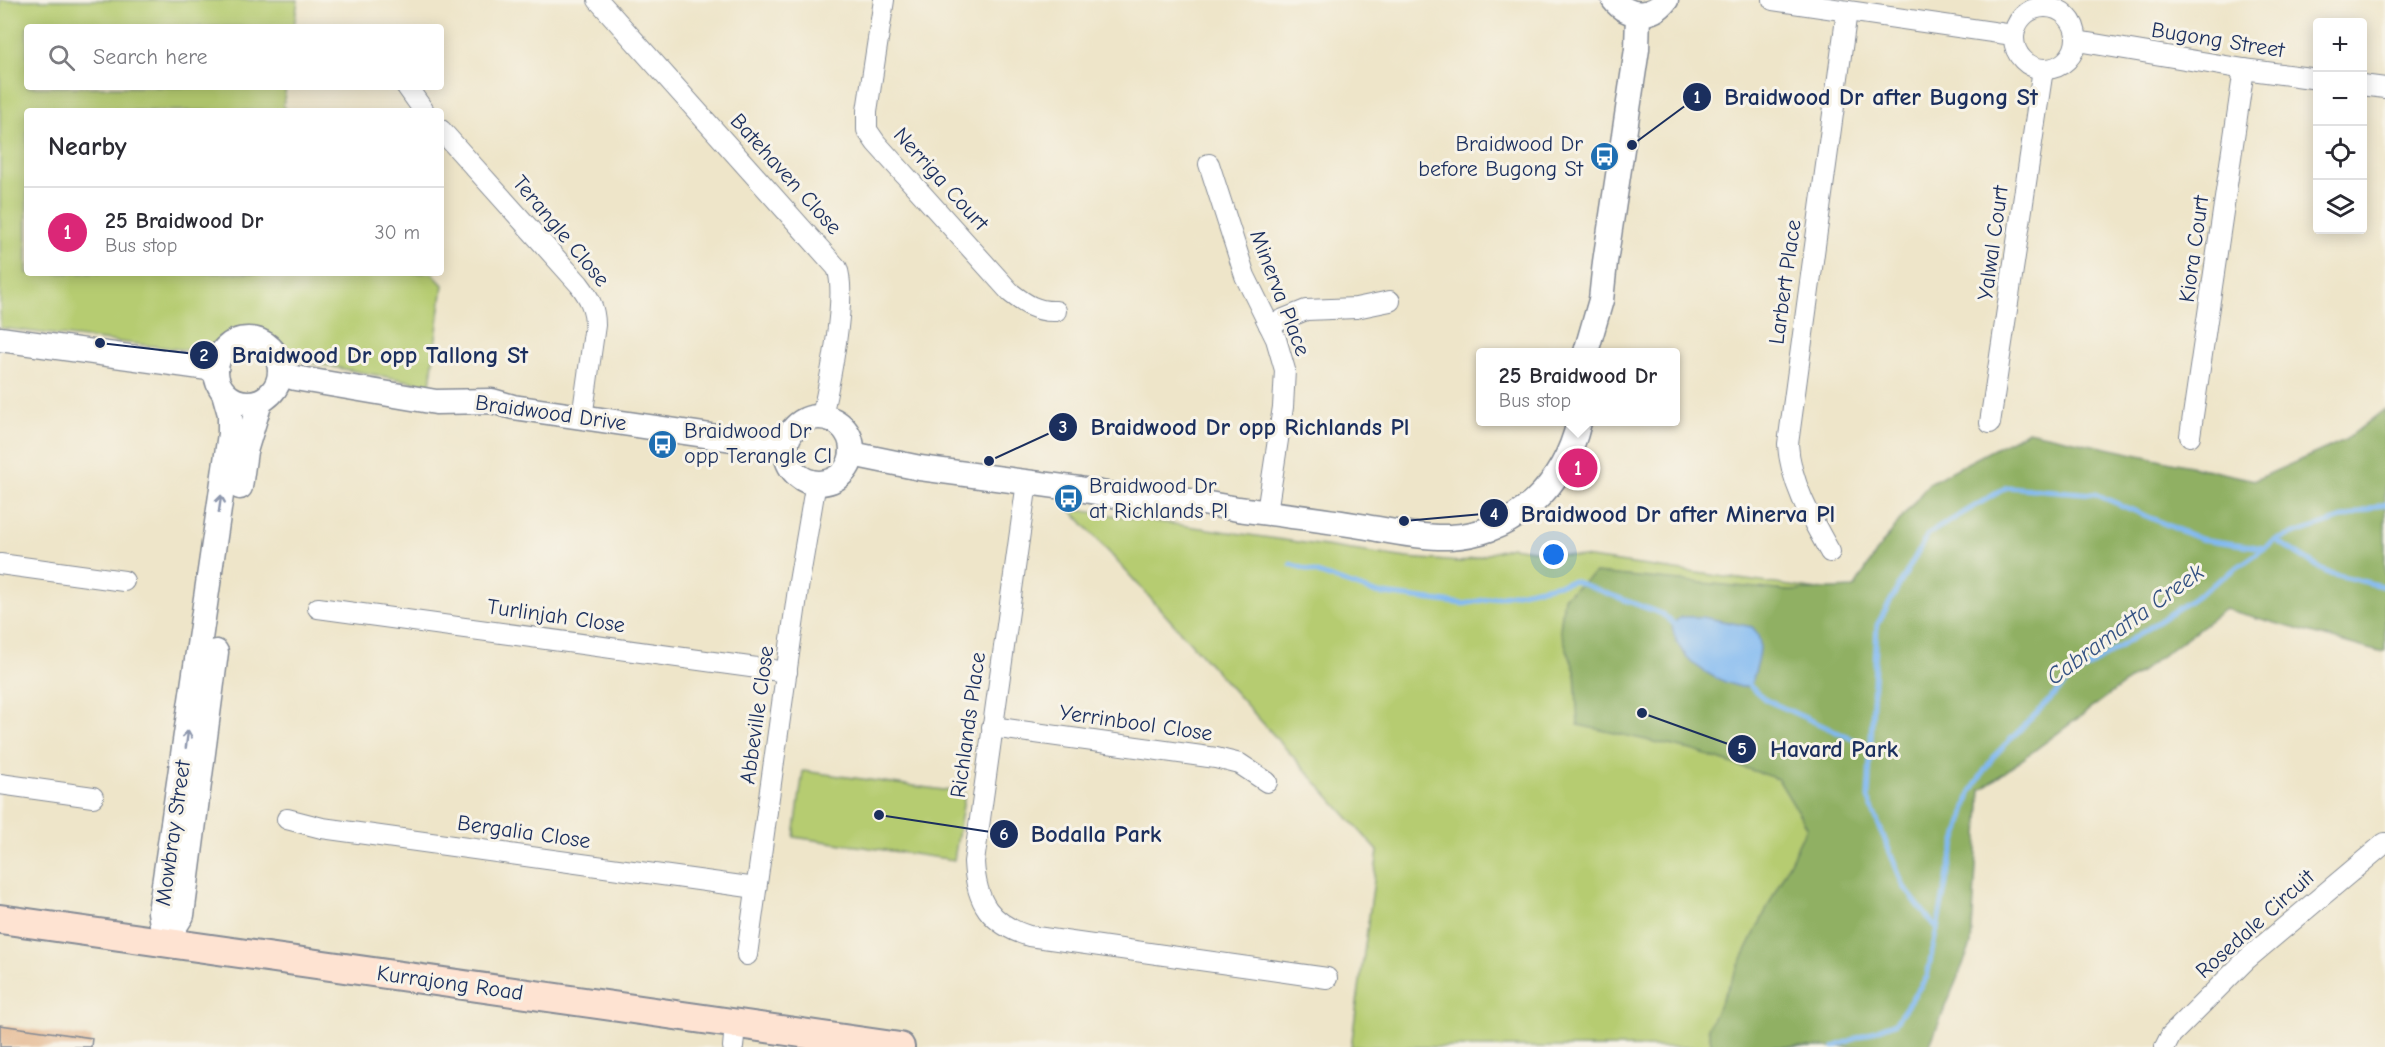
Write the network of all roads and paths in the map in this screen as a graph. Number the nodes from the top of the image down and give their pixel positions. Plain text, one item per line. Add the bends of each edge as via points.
1 (598, 0) edge
2 (884, 0) edge
3 (1614, 0) edge
4 (1666, 0) edge
5 (1773, 0) edge
6 (2050, 3) edge
7 (1847, 11) junction
8 (1638, 14) junction
9 (2013, 35) junction
10 (2077, 40) junction
11 (2043, 69) junction
12 (2244, 69) junction
13 (2313, 78) edge
14 (2367, 86) edge
15 (2385, 88) edge
16 (409, 90) edge
17 (422, 108) edge
18 (444, 133) edge
19 (1209, 164) dead end
20 (1390, 301) dead end
21 (1056, 311) dead end
22 (1269, 325) junction
23 (0, 339) edge
24 (1587, 348) edge
25 (215, 369) junction
26 (281, 373) junction
27 (224, 393) junction
28 (260, 402) junction
29 (822, 416) junction
30 (582, 418) junction
31 (1990, 423) dead end
32 (1578, 426) edge
33 (2190, 436) dead end
34 (786, 445) junction
35 (852, 454) junction
36 (816, 482) junction
37 (1027, 482) junction
38 (1267, 512) junction
39 (1830, 552) dead end
40 (0, 564) edge
41 (124, 581) dead end
42 (318, 608) dead end
43 (787, 672) junction
44 (992, 727) junction
45 (1267, 782) dead end
46 (0, 784) edge
47 (93, 797) dead end
48 (287, 819) dead end
49 (2385, 843) edge
50 (756, 888) junction
51 (0, 919) edge
52 (165, 942) junction
53 (747, 955) dead end
54 (1327, 978) dead end
55 (734, 1036) edge
56 (900, 1047) edge
57 (2165, 1047) edge

1 - 29 street, Batehaven Close via 837,268 840,302
2 - 21 street, Nerriga Court via 867,130 1011,293 1039,310
3 - 8 street
4 - 8 street via 1657,9
5 - 7 street
6 - 9 street via 2031,9 2018,20
6 - 10 street via 2068,16
7 - 9 street
7 - 39 street, Larbert Place via 1788,444 1791,470
8 - 24 street via 1637,49 1601,300
9 - 11 street via 2020,57
10 - 11 street via 2066,61
10 - 12 street, Bugong Street
11 - 31 street, Yalwal Court
12 - 13 street, Bugong Street
12 - 33 street, Kiora Court
14 - 15 street
16 - 17 street
18 - 30 street, Terangle Close via 590,299 595,325
19 - 22 street, Minerva Place via 1245,276
20 - 22 street via 1356,308 1306,310
22 - 38 street, Minerva Place via 1283,360 1285,380
23 - 25 street
25 - 26 street via 224,348 233,342 256,339 274,351
25 - 27 street
26 - 28 street via 274,391
26 - 30 street, Braidwood Drive via 427,401 492,401
27 - 28 street via 240,403
52 -> 27 street, Mowbray Street via 160,912 230,434
28 - 52 street, Mowbray Street via 245,451 182,915
29 - 34 street via 795,427
29 - 35 street via 848,433
30 - 34 street, Braidwood Drive
32 - 38 street via 1569,456 1546,490 1515,516 1481,531 1433,537
34 - 36 street via 790,466 806,480
35 - 36 street via 844,472
35 - 37 street
36 - 43 street, Abbeville Close
37 - 38 street via 1152,502 1191,501
37 - 44 street, Richlands Place
40 - 41 street
42 - 43 street, Turlinjah Close
43 - 50 street, Abbeville Close
44 - 45 street, Yerrinbool Close via 1216,758 1240,764
44 - 54 street, Richlands Place via 974,862 979,896 999,922 1029,936
46 - 47 street
48 - 50 street, Bergalia Close via 333,829
49 - 57 street, Rosedale Circuit via 2247,959 2172,1035
50 - 53 street, Abbeville Close
51 - 52 main road, Kurrajong Road
52 - 55 main road, Kurrajong Road
55 - 56 main road, Kurrajong Road

